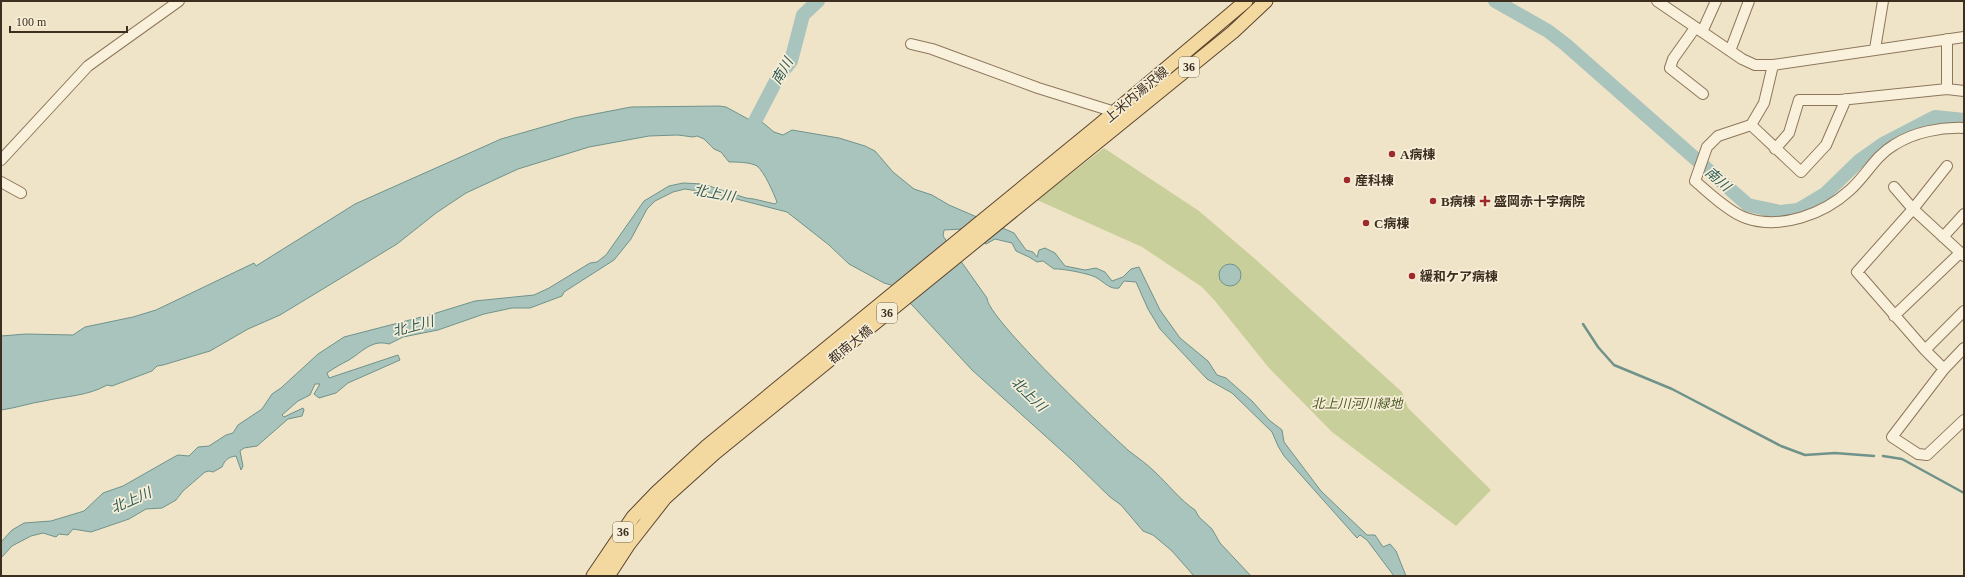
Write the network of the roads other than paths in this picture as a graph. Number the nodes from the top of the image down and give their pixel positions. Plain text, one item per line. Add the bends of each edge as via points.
1 (179, 1) edge
2 (1246, 1) edge
3 (1266, 1) edge
4 (1657, 1) edge
5 (1716, 1) edge
6 (1749, 1) edge
7 (1883, 1) edge
8 (1699, 30) junction
9 (1964, 37) edge
10 (1947, 39) junction
11 (912, 44) dead end
12 (1875, 50) junction
13 (1730, 51) junction
14 (1773, 65) junction
15 (1947, 89) junction
16 (1964, 91) edge
17 (1703, 94) dead end
18 (1846, 99) junction
19 (1114, 112) junction
20 (1750, 125) junction
21 (1105, 128) junction
22 (1964, 128) edge
23 (1775, 149) junction
24 (1, 160) edge
25 (1947, 166) dead end
26 (1, 182) edge
27 (1894, 187) dead end
28 (1, 189) edge
29 (1913, 209) junction
30 (1964, 214) edge
31 (1943, 237) junction
32 (1962, 254) edge
33 (1964, 311) edge
34 (1894, 316) junction
35 (1964, 348) edge
36 (1925, 350) junction
37 (1944, 369) junction
38 (1964, 420) edge
39 (661, 495) junction
40 (593, 576) edge
41 (608, 576) edge

1 - 24 street via 88,66
2 - 19 main road, 上米内湯沢線 / 36
3 - 21 main road, 上米内湯沢線 / 36 via 1233,32
4 - 8 street
5 - 8 street
6 - 13 street
7 - 12 street
8 - 13 street
8 - 17 street via 1673,59 1670,68
9 - 10 street
10 - 12 street
10 - 15 street
11 - 19 street
12 - 14 street
13 - 14 street via 1754,65
14 - 20 street via 1764,103
15 - 16 street
15 - 18 street
18 - 23 street via 1799,100 1789,133
18 - 23 street via 1826,145 1801,172
19 - 21 main road, 上米内湯沢線 / 36
20 - 22 street via 1718,136 1707,147 1695,181 1721,203 1746,218 1772,222 1794,220 1822,209 1850,190 1878,158 1895,144 1930,130
20 - 23 street
21 - 39 main road, 都南大橋 / 36 via 715,454
25 - 29 street
26 - 28 street via 21,193
27 - 29 street
29 - 31 street
29 - 34 street via 1858,272
30 - 31 street
31 - 32 street
32 - 34 street
33 - 36 street
34 - 36 street
35 - 37 street
36 - 37 street
37 - 38 street via 1892,437 1918,454 1927,455
39 - 40 main road, 36 via 634,517
39 - 41 main road, 36

